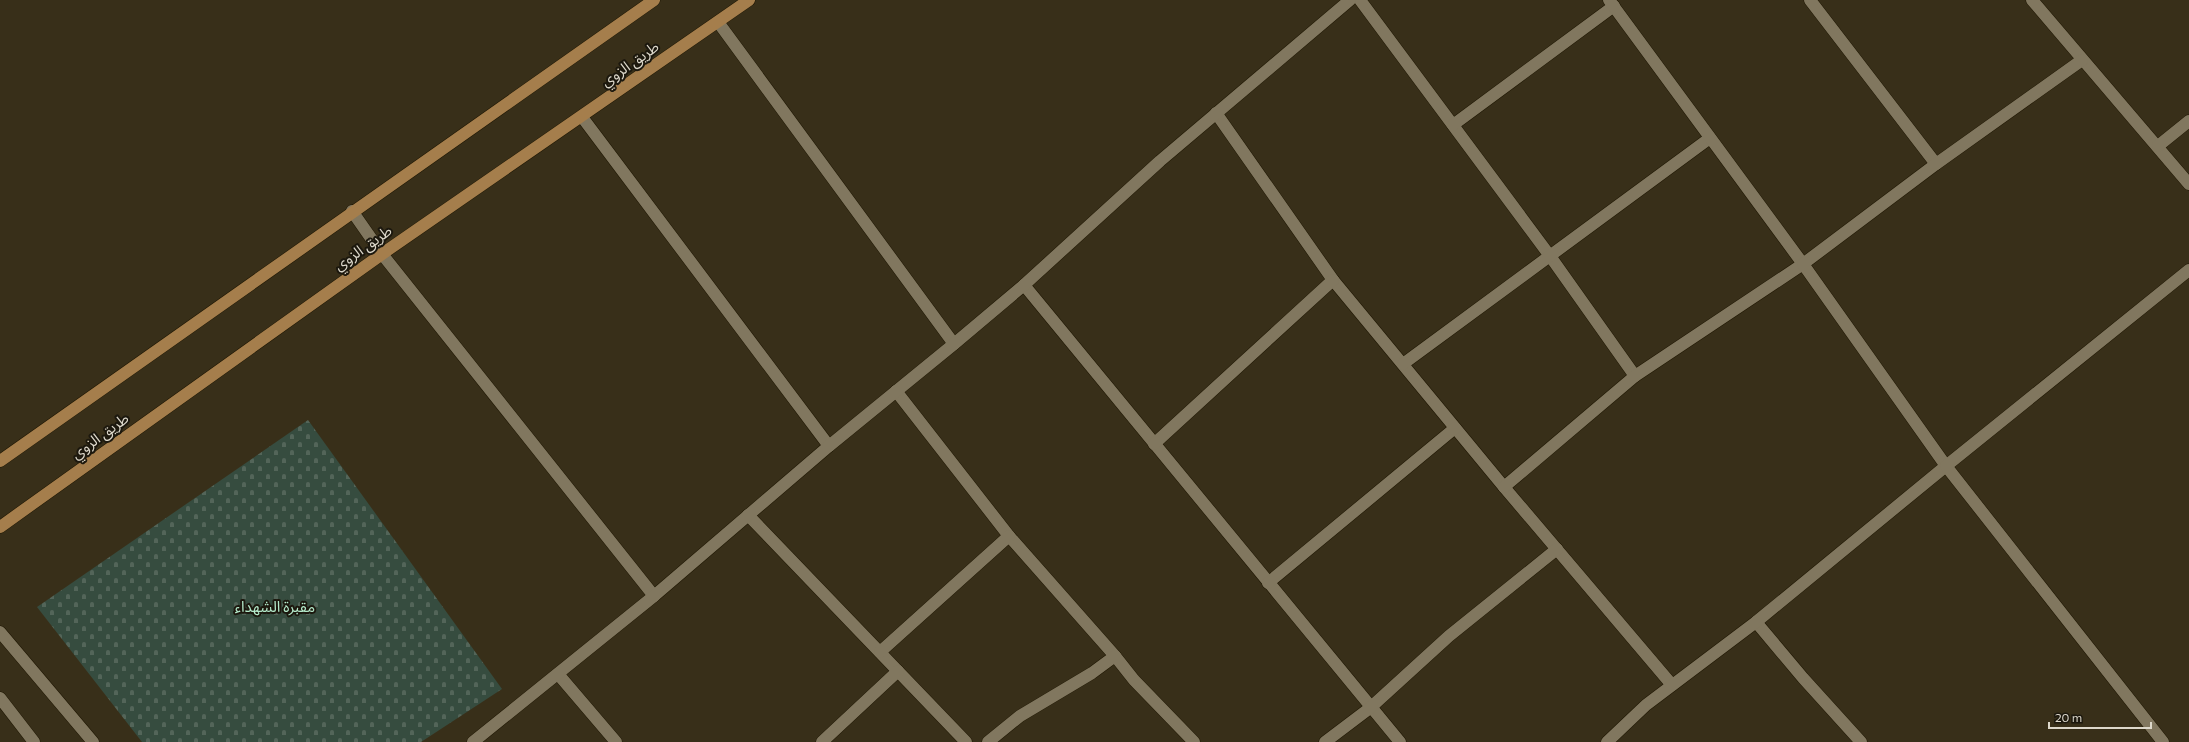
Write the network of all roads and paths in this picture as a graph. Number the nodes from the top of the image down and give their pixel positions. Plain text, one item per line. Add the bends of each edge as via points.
1 (654, 0) edge
2 (749, 0) edge
3 (1350, 0) edge
4 (1360, 0) edge
5 (1810, 0) edge
6 (2032, 0) edge
7 (1611, 3) edge
8 (718, 22) junction
9 (2082, 60) junction
10 (1216, 114) junction
11 (582, 117) junction
12 (2189, 121) edge
13 (1453, 125) junction
14 (1710, 138) junction
15 (2158, 146) junction
16 (1936, 164) junction
17 (2189, 184) edge
18 (352, 211) junction
19 (382, 254) junction
20 (1550, 256) junction
21 (1803, 264) junction
22 (2189, 270) edge
23 (1333, 280) junction
24 (1024, 285) junction
25 (954, 344) junction
26 (1402, 364) junction
27 (1635, 376) junction
28 (896, 392) junction
29 (1455, 428) junction
30 (1154, 444) junction
31 (829, 446) junction
32 (0, 461) edge
33 (1946, 466) junction
34 (1504, 487) junction
35 (748, 515) junction
36 (0, 527) edge
37 (1008, 536) junction
38 (1557, 549) junction
39 (1268, 583) junction
40 (654, 596) junction
41 (1756, 622) junction
42 (0, 632) edge
43 (880, 652) junction
44 (1115, 656) junction
45 (898, 671) junction
46 (558, 674) junction
47 (1672, 685) junction
48 (0, 698) edge
49 (1370, 708) junction
50 (34, 742) edge
51 (93, 742) edge
52 (473, 742) edge
53 (616, 742) edge
54 (822, 742) edge
55 (966, 742) edge
56 (988, 742) edge
57 (1194, 742) edge
58 (1324, 742) edge
59 (1400, 742) edge
60 (1606, 742) edge
61 (1861, 742) edge
62 (2163, 742) edge

1 - 18 main road
2 - 8 main road, طريق الزوي
3 - 10 street
4 - 13 street
5 - 16 street
6 - 9 street
7 - 13 street
7 - 14 street
8 - 11 main road, طريق الزوي
8 - 25 street
9 - 15 street
9 - 16 street
10 - 23 street
10 - 24 street via 1160,161
11 - 19 main road, طريق الزوي
11 - 31 street
12 - 15 street
13 - 20 street
14 - 20 street
14 - 21 street
15 - 17 street
16 - 21 street
18 - 19 street
18 - 32 main road
19 - 36 main road, طريق الزوي
19 - 40 street
20 - 26 street
20 - 27 street
21 - 27 street
21 - 33 street
22 - 33 street
23 - 26 street
23 - 30 street
24 - 25 street
24 - 30 street
25 - 28 street
26 - 29 street
27 - 34 street
28 - 31 street
28 - 37 street
29 - 34 street
29 - 39 street
30 - 39 street
31 - 35 street
33 - 41 street
33 - 62 street
34 - 38 street
35 - 40 street
35 - 43 street
37 - 43 street
37 - 44 street
38 - 47 street
38 - 49 street via 1449,636
39 - 49 street
40 - 46 street
41 - 47 street
41 - 61 street
42 - 51 street
43 - 45 street
44 - 56 street via 1092,673 1020,716
44 - 57 street via 1134,680
45 - 54 street
45 - 55 street
46 - 52 street
46 - 53 street
47 - 60 street
48 - 50 street
49 - 58 street
49 - 59 street

